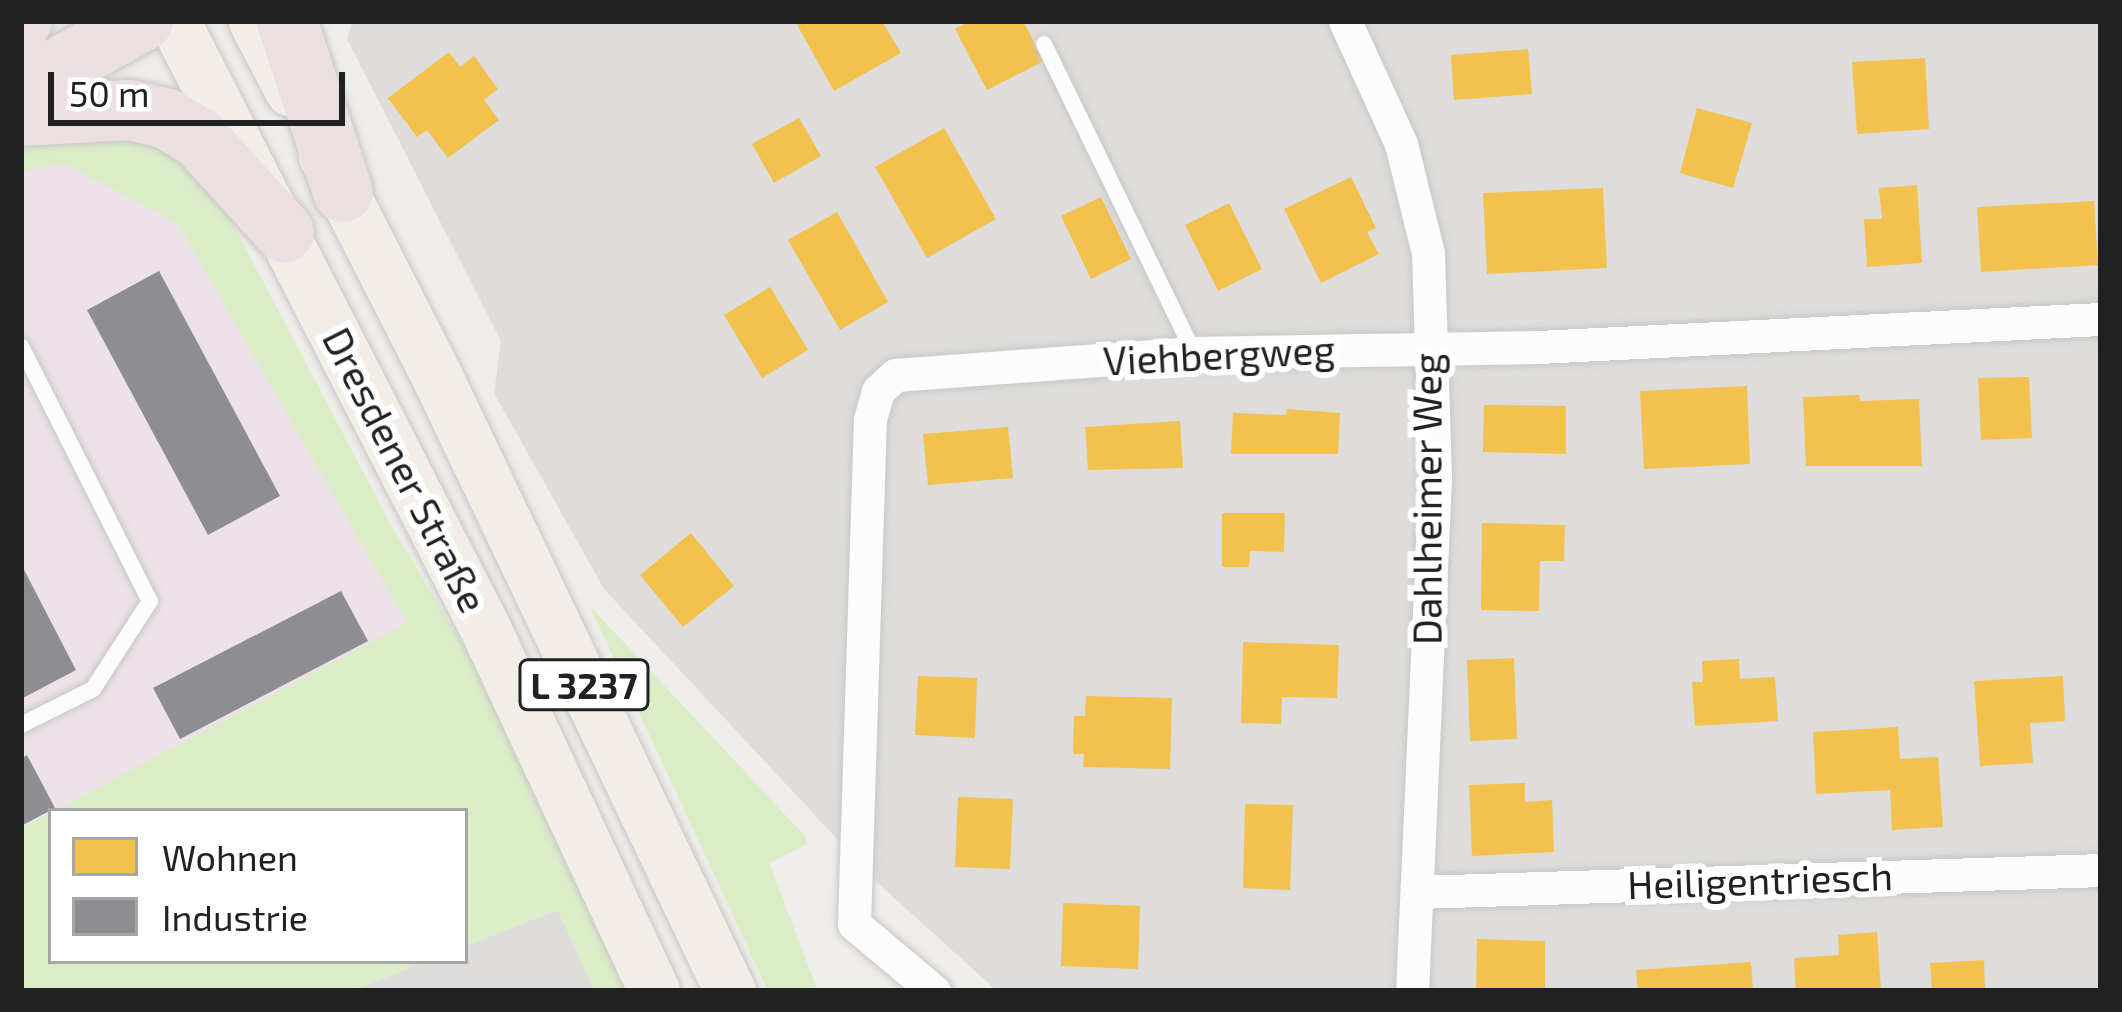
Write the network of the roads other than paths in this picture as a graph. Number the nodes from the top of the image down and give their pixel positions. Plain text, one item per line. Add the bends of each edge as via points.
1 (143, 21) edge
2 (174, 21) edge
3 (254, 21) edge
4 (287, 21) edge
5 (1346, 21) edge
6 (1044, 44) dead end
7 (21, 88) edge
8 (21, 116) edge
9 (344, 192) junction
10 (284, 232) junction
11 (2101, 319) edge
12 (21, 346) edge
13 (1428, 348) junction
14 (1193, 353) junction
15 (21, 725) edge
16 (2101, 870) edge
17 (1418, 892) junction
18 (654, 991) edge
19 (730, 991) edge
20 (934, 991) edge
21 (1412, 991) edge

1 - 7 highway
2 - 10 main road, Dresdener Straße / L 3237
3 - 9 main road, Dresdener Straße / L 3237
4 - 9 highway
5 - 13 street, Dahlheimer Weg via 1401,144 1423,231
6 - 14 lane
8 - 10 highway via 129,110 167,119 199,138
9 - 19 main road, Dresdener Straße / L 3237
10 - 18 main road, Dresdener Straße / L 3237 via 485,628
11 - 13 street, Viehbergweg
12 - 15 lane via 150,601 93,689
13 - 14 street, Viehbergweg
13 - 17 street, Dahlheimer Weg via 1435,479
14 - 20 street, Viehbergweg via 917,371 895,375 878,391 862,560 854,924
16 - 17 street, Heiligentriesch
17 - 21 street, Dahlheimer Weg

